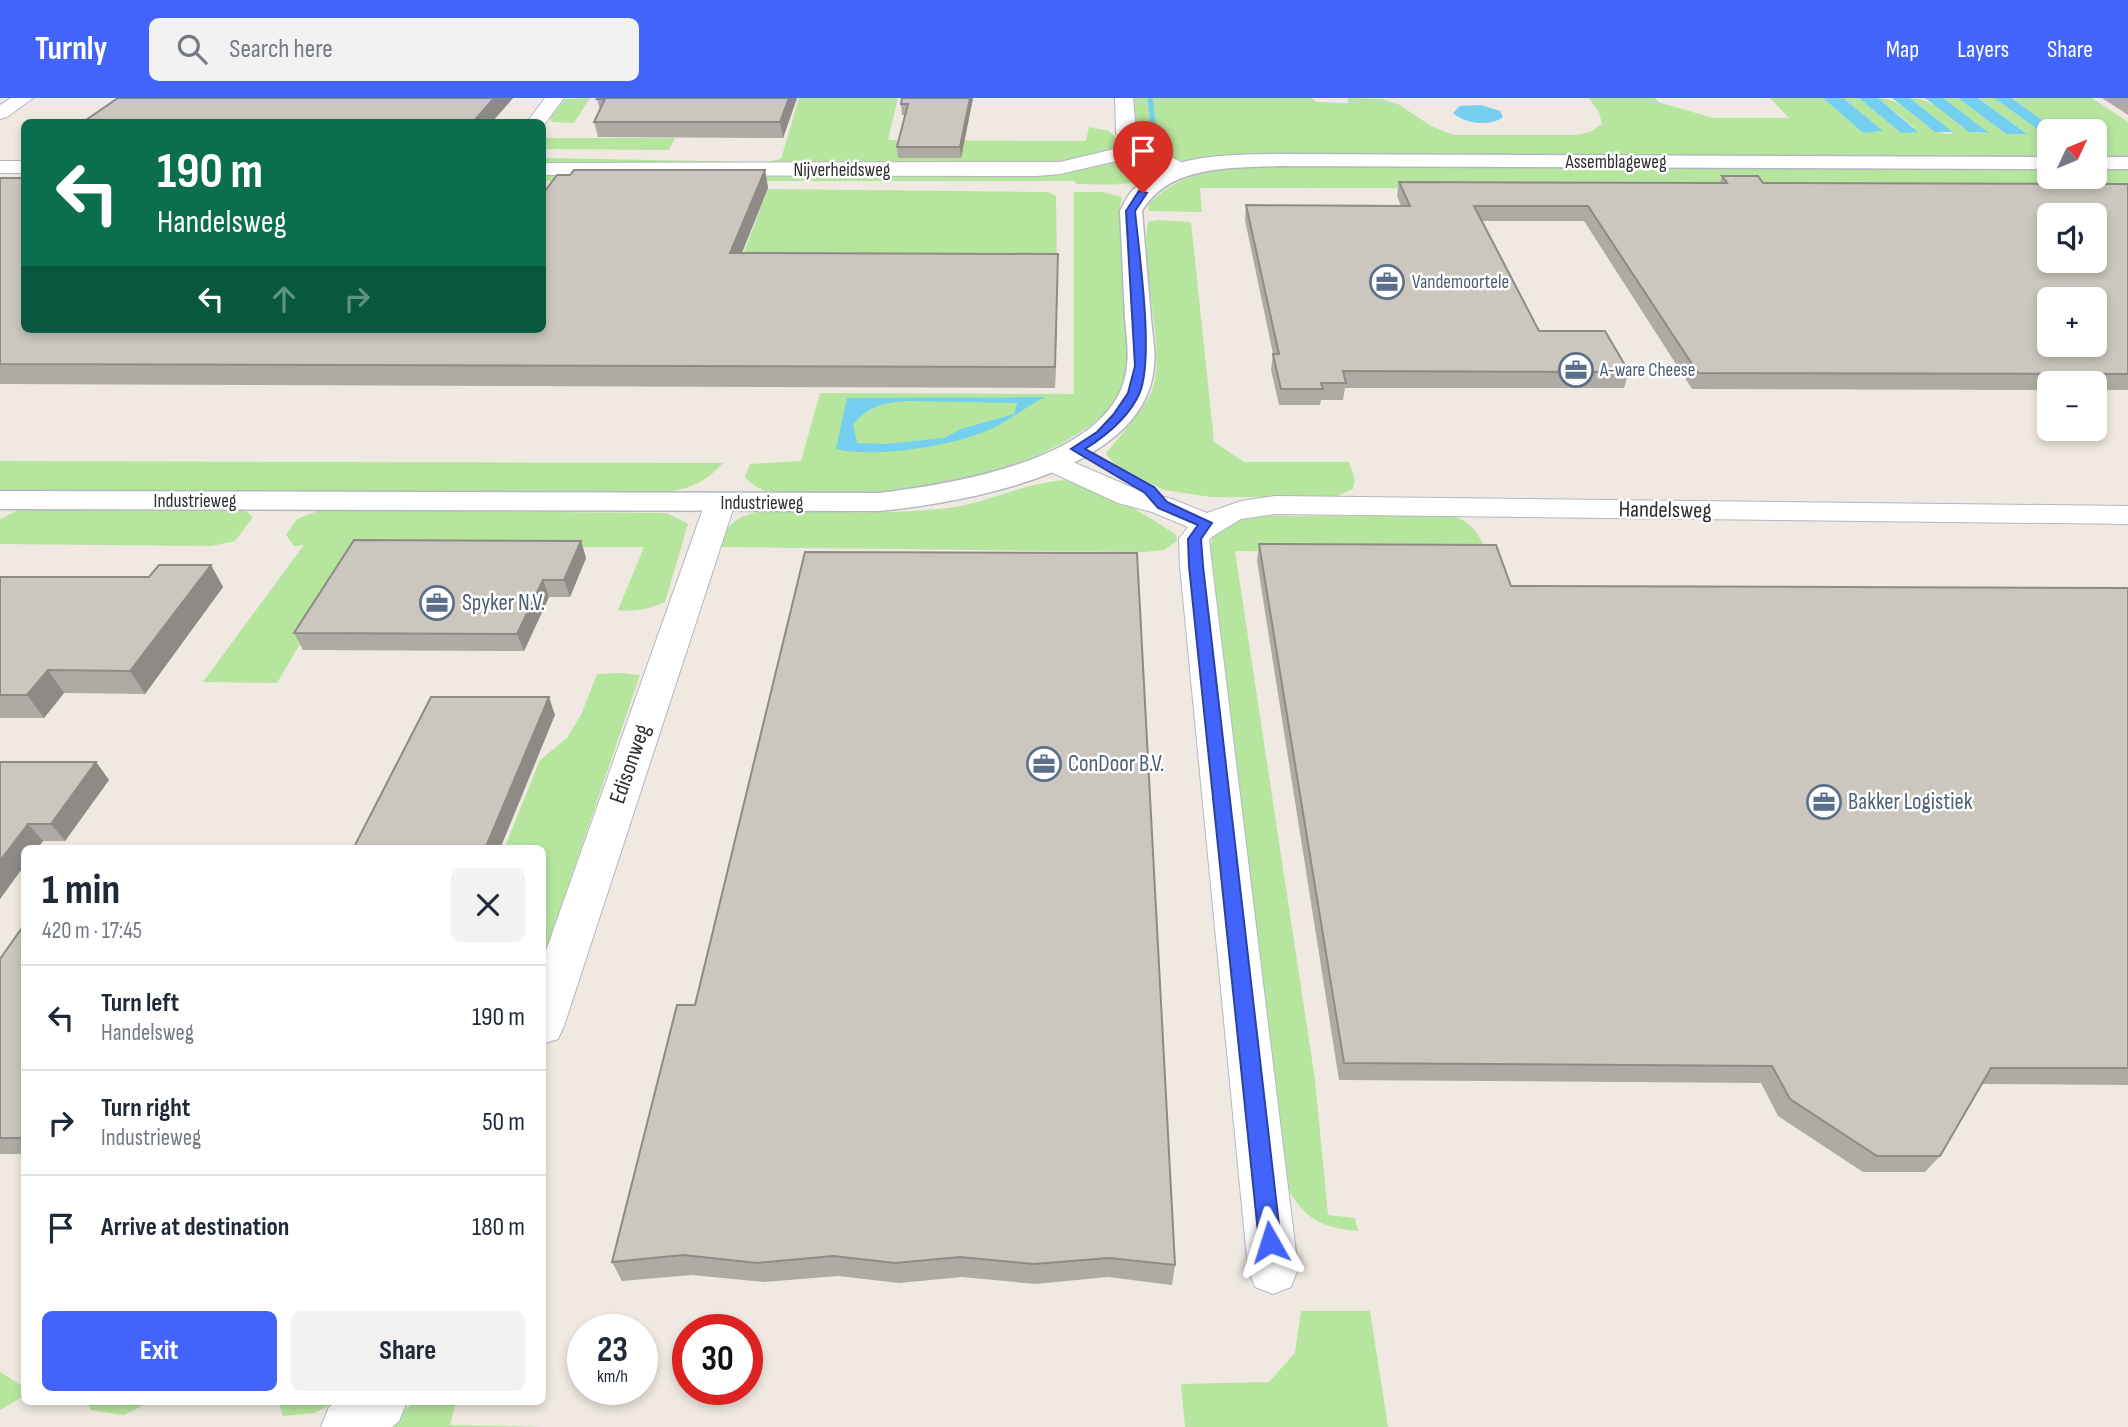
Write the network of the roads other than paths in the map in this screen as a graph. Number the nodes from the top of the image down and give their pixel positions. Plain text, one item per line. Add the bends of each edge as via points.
1 (24, 98) edge
2 (555, 98) edge
3 (1124, 98) edge
4 (0, 113) edge
5 (538, 119) edge
6 (1140, 149) junction
7 (2037, 163) edge
8 (2107, 163) edge
9 (2128, 163) edge
10 (0, 167) edge
11 (21, 167) edge
12 (546, 169) edge
13 (1184, 171) junction
14 (1065, 456) junction
15 (0, 500) edge
16 (720, 503) junction
17 (2128, 515) edge
18 (1206, 523) junction
19 (546, 1014) edge
20 (1273, 1269) dead end
21 (376, 1405) edge
22 (349, 1427) edge

1 - 4 street
2 - 5 street
3 - 6 street via 1126,133
6 - 12 street, Nijverheidsweg via 1060,167 1010,171
6 - 13 street
7 - 13 street, Assemblageweg via 1277,160 1230,162
8 - 9 street
10 - 11 street
13 - 14 street, Industrieweg via 1143,193 1131,211 1141,366 1134,393 1101,434
14 - 16 street, Industrieweg via 1000,481 940,495 880,502
14 - 18 street via 1128,498 1162,505
15 - 16 street, Industrieweg
16 - 19 street, Edisonweg
17 - 18 street, Handelsweg via 1275,505 1237,509
18 - 20 street via 1194,539 1196,566
21 - 22 street

